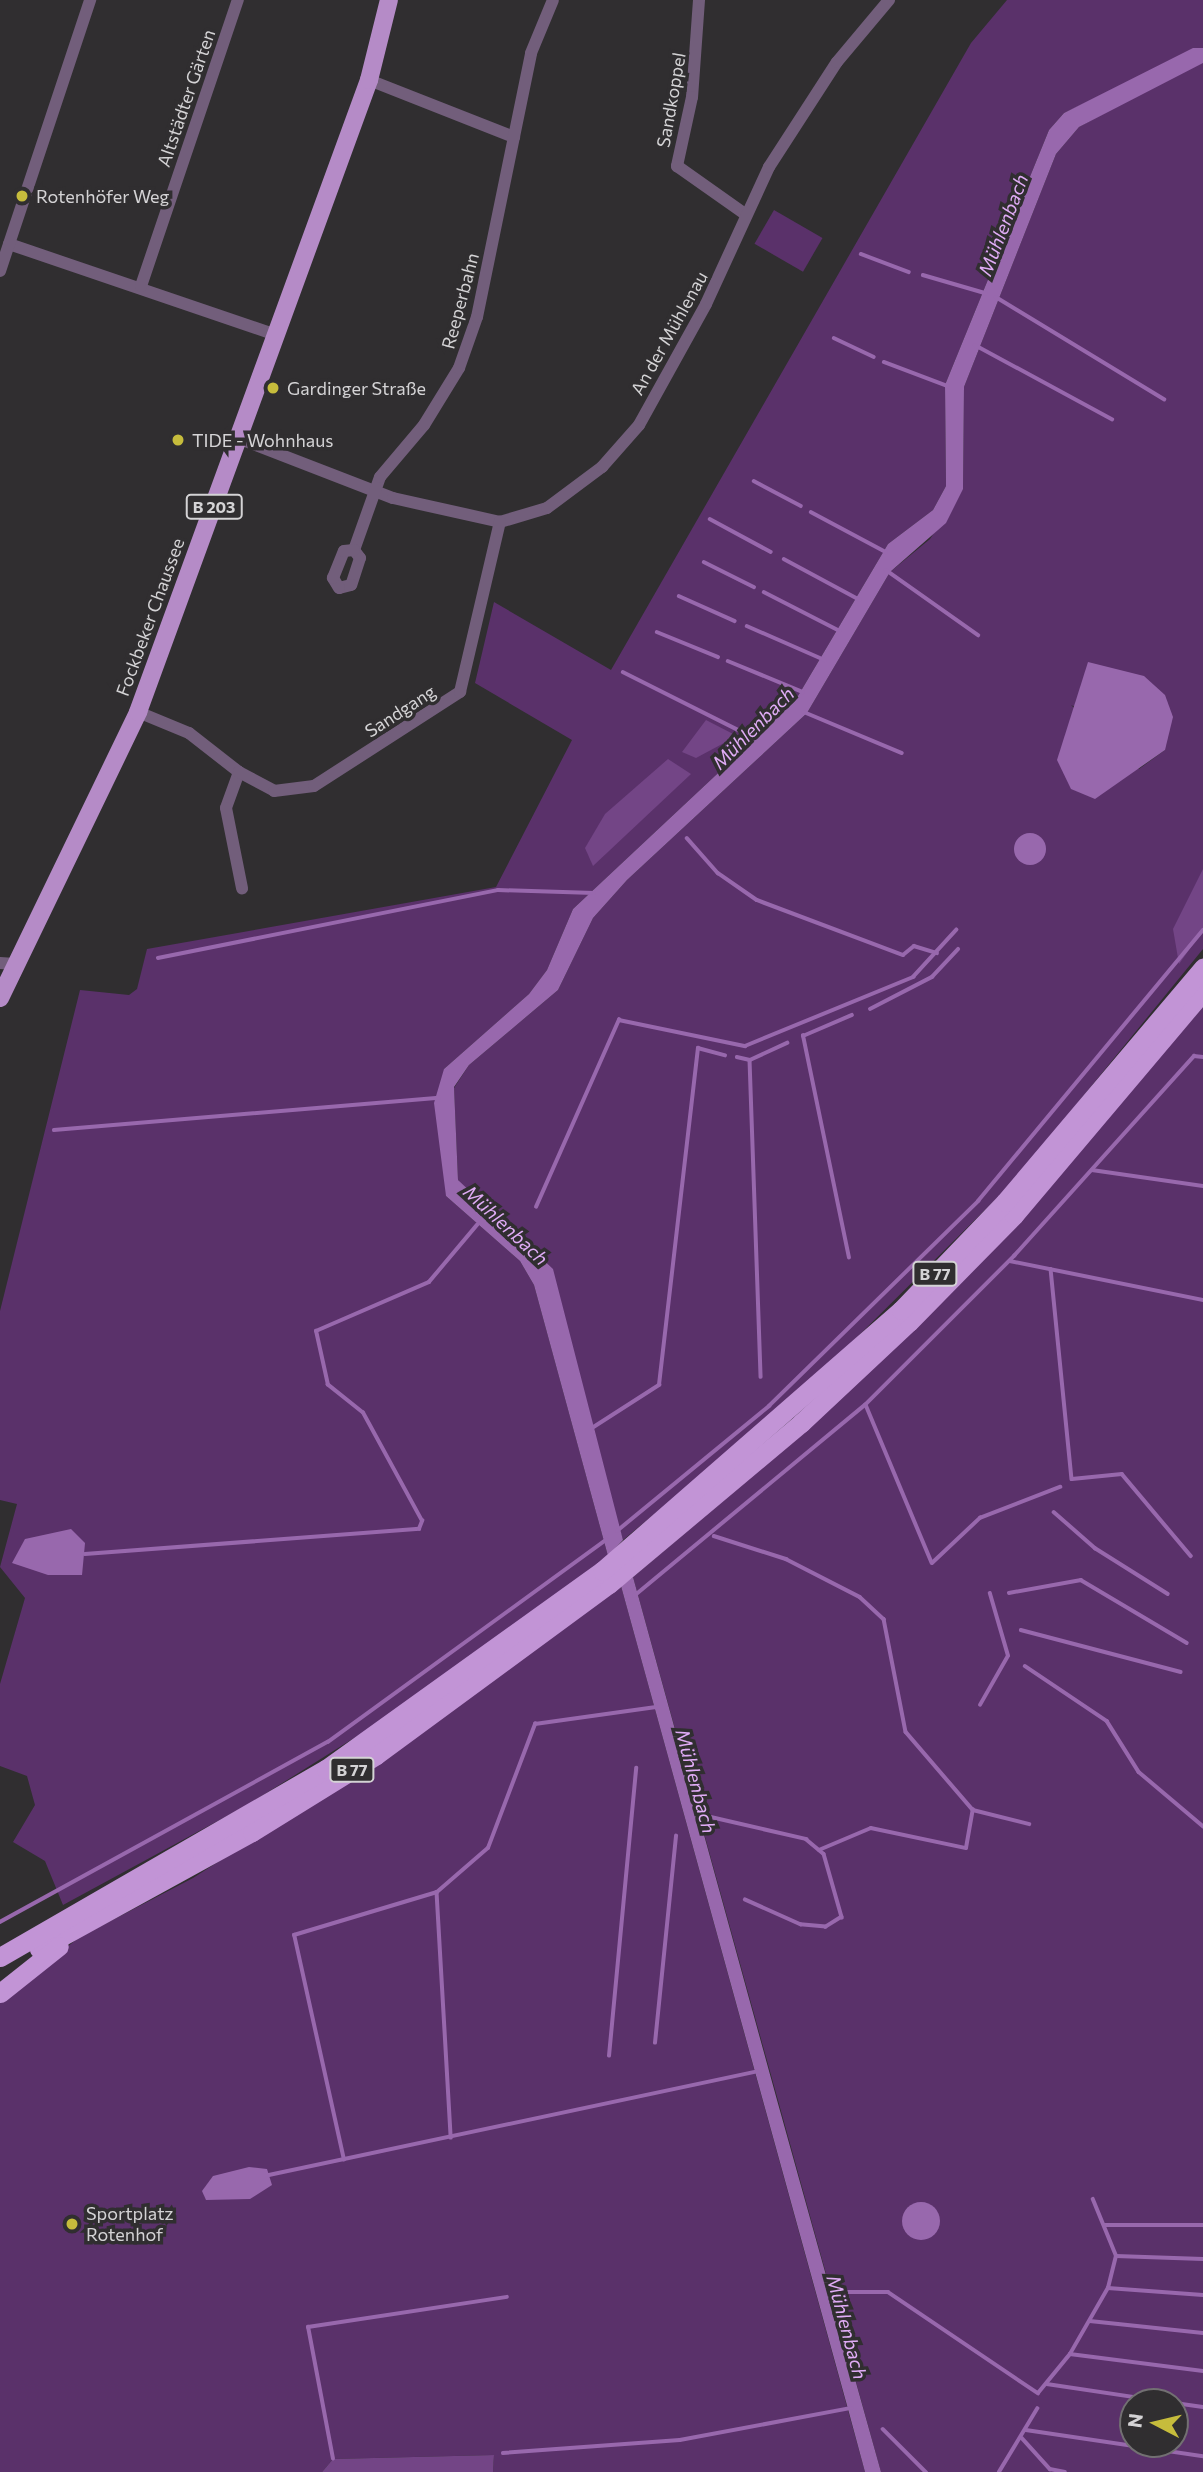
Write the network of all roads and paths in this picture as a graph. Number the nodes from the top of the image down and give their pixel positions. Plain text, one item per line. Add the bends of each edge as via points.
1 (90, 0) edge
2 (238, 0) edge
3 (389, 0) edge
4 (553, 0) edge
5 (699, 0) edge
6 (889, 0) edge
7 (369, 80) junction
8 (513, 137) junction
9 (744, 214) junction
10 (5, 250) edge
11 (0, 271) edge
12 (141, 286) junction
13 (277, 335) junction
14 (240, 439) junction
15 (373, 490) junction
16 (500, 522) junction
17 (354, 550) dead end
18 (138, 712) junction
19 (239, 772) junction
20 (242, 888) dead end
21 (8, 964) edge
22 (1203, 968) edge
23 (1203, 991) edge
24 (0, 998) edge
25 (634, 1554) junction
26 (74, 1924) junction
27 (0, 1949) edge
28 (0, 1957) edge
29 (0, 1967) edge
30 (0, 1993) edge

1 - 10 street
2 - 12 street, Altstädter Gärten
3 - 7 main road, Fockbeker Chaussee / B 203
4 - 8 street, Reeperbahn via 531,53
5 - 9 street, Sandkoppel via 692,97 677,166
6 - 9 street, An der Mühlenau via 837,62
7 - 8 street
7 - 13 main road, Fockbeker Chaussee / B 203
8 - 15 street, Reeperbahn via 477,317 459,368
9 - 16 street, An der Mühlenau via 718,282 639,425 602,467 547,508
10 - 11 street
10 - 12 street
12 - 13 street
13 - 14 main road, Fockbeker Chaussee / B 203
14 - 15 street
14 - 18 main road, Fockbeker Chaussee / B 203
15 - 16 street
15 - 17 street
16 - 19 street, Sandgang via 460,692 314,786 274,790
18 - 19 street, Sandgang via 189,733
18 - 21 main road, Fockbeker Chaussee / B 203
19 - 20 street via 226,808
21 - 24 main road, Fockbeker Chaussee / B 203
22 - 25 highway, B 77 via 1014,1192 901,1310
23 - 25 highway, B 77 via 1014,1215 909,1322 801,1423
25 - 26 highway, B 77 via 376,1755
26 - 27 highway
26 - 28 highway, B 77
26 - 29 highway, B 77
26 - 30 highway

